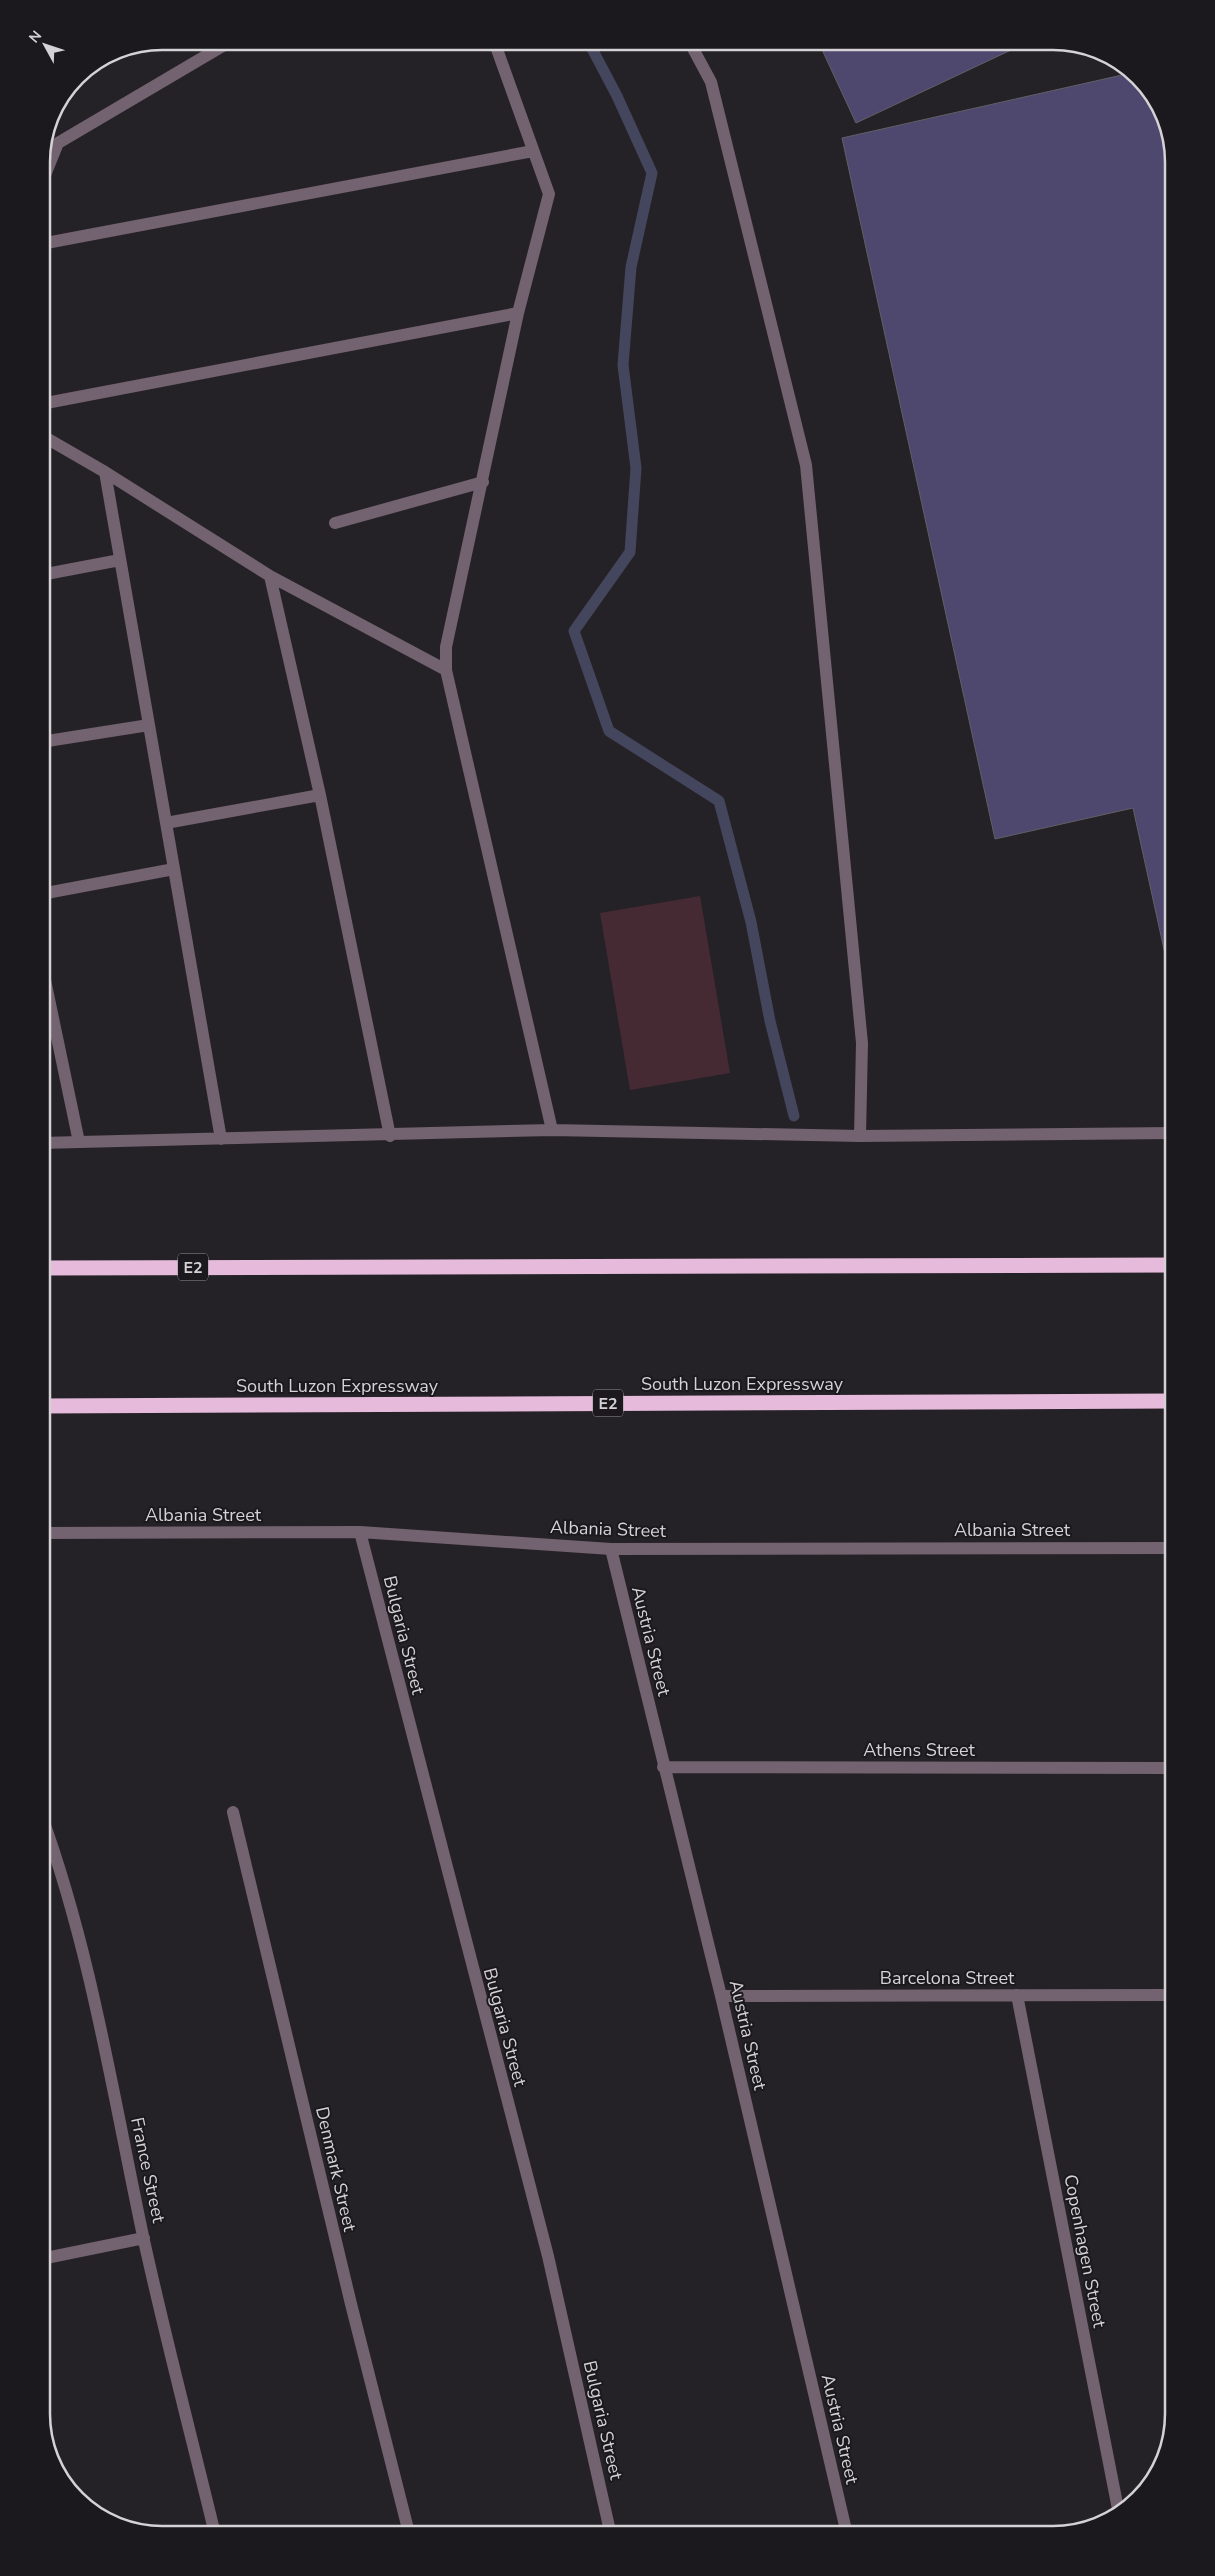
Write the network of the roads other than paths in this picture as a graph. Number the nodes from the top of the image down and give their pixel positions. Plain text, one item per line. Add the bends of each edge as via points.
1 (217, 50) edge
2 (497, 50) edge
3 (694, 50) edge
4 (533, 151) junction
5 (50, 164) edge
6 (50, 242) edge
7 (518, 313) junction
8 (50, 402) edge
9 (50, 440) edge
10 (105, 472) junction
11 (483, 482) junction
12 (335, 523) dead end
13 (120, 560) junction
14 (50, 573) edge
15 (270, 576) junction
16 (446, 670) junction
17 (149, 725) junction
18 (50, 741) edge
19 (320, 796) junction
20 (166, 823) junction
21 (174, 869) junction
22 (50, 892) edge
23 (50, 1003) edge
24 (552, 1130) junction
25 (1165, 1133) edge
26 (390, 1136) junction
27 (860, 1136) junction
28 (221, 1139) junction
29 (80, 1142) junction
30 (50, 1143) edge
31 (1165, 1264) edge
32 (50, 1268) edge
33 (1165, 1401) edge
34 (50, 1406) edge
35 (360, 1532) junction
36 (50, 1534) edge
37 (1165, 1548) edge
38 (611, 1549) junction
39 (663, 1767) junction
40 (1165, 1768) edge
41 (233, 1812) dead end
42 (50, 1841) edge
43 (1017, 1995) junction
44 (1165, 1995) edge
45 (721, 1996) junction
46 (144, 2238) junction
47 (50, 2257) edge
48 (1116, 2506) edge
49 (213, 2526) edge
50 (407, 2526) edge
51 (609, 2526) edge
52 (845, 2526) edge

1 - 5 street via 58,143
2 - 4 street
3 - 27 street via 710,82 806,465 862,1043
4 - 6 street
4 - 7 street via 549,194
7 - 8 street
7 - 11 street
9 - 10 street
10 - 13 street
10 - 15 street
11 - 12 street
11 - 16 street via 446,647
13 - 14 street
13 - 17 street
15 - 16 street
15 - 19 street
16 - 24 street
17 - 18 street
17 - 20 street
19 - 20 street
19 - 26 street
20 - 21 street
21 - 22 street
21 - 28 street
23 - 29 street
24 - 26 street
24 - 27 street
25 - 27 street
26 - 28 street
28 - 29 street
29 - 30 street
31 - 32 highway, E2
33 - 34 highway, South Luzon Expressway / E2
35 - 36 street, Albania Street
35 - 38 street, Albania Street
35 - 51 street, Bulgaria Street via 548,2256
37 - 38 street, Albania Street
38 - 39 street, Austria Street
39 - 40 street, Athens Street
39 - 45 street, Austria Street
41 - 50 street, Denmark Street
42 - 46 street, France Street via 92,1986
43 - 44 street, Barcelona Street
43 - 45 street, Barcelona Street
43 - 48 street, Copenhagen Street
45 - 52 street, Austria Street
46 - 47 street
46 - 49 street, France Street

